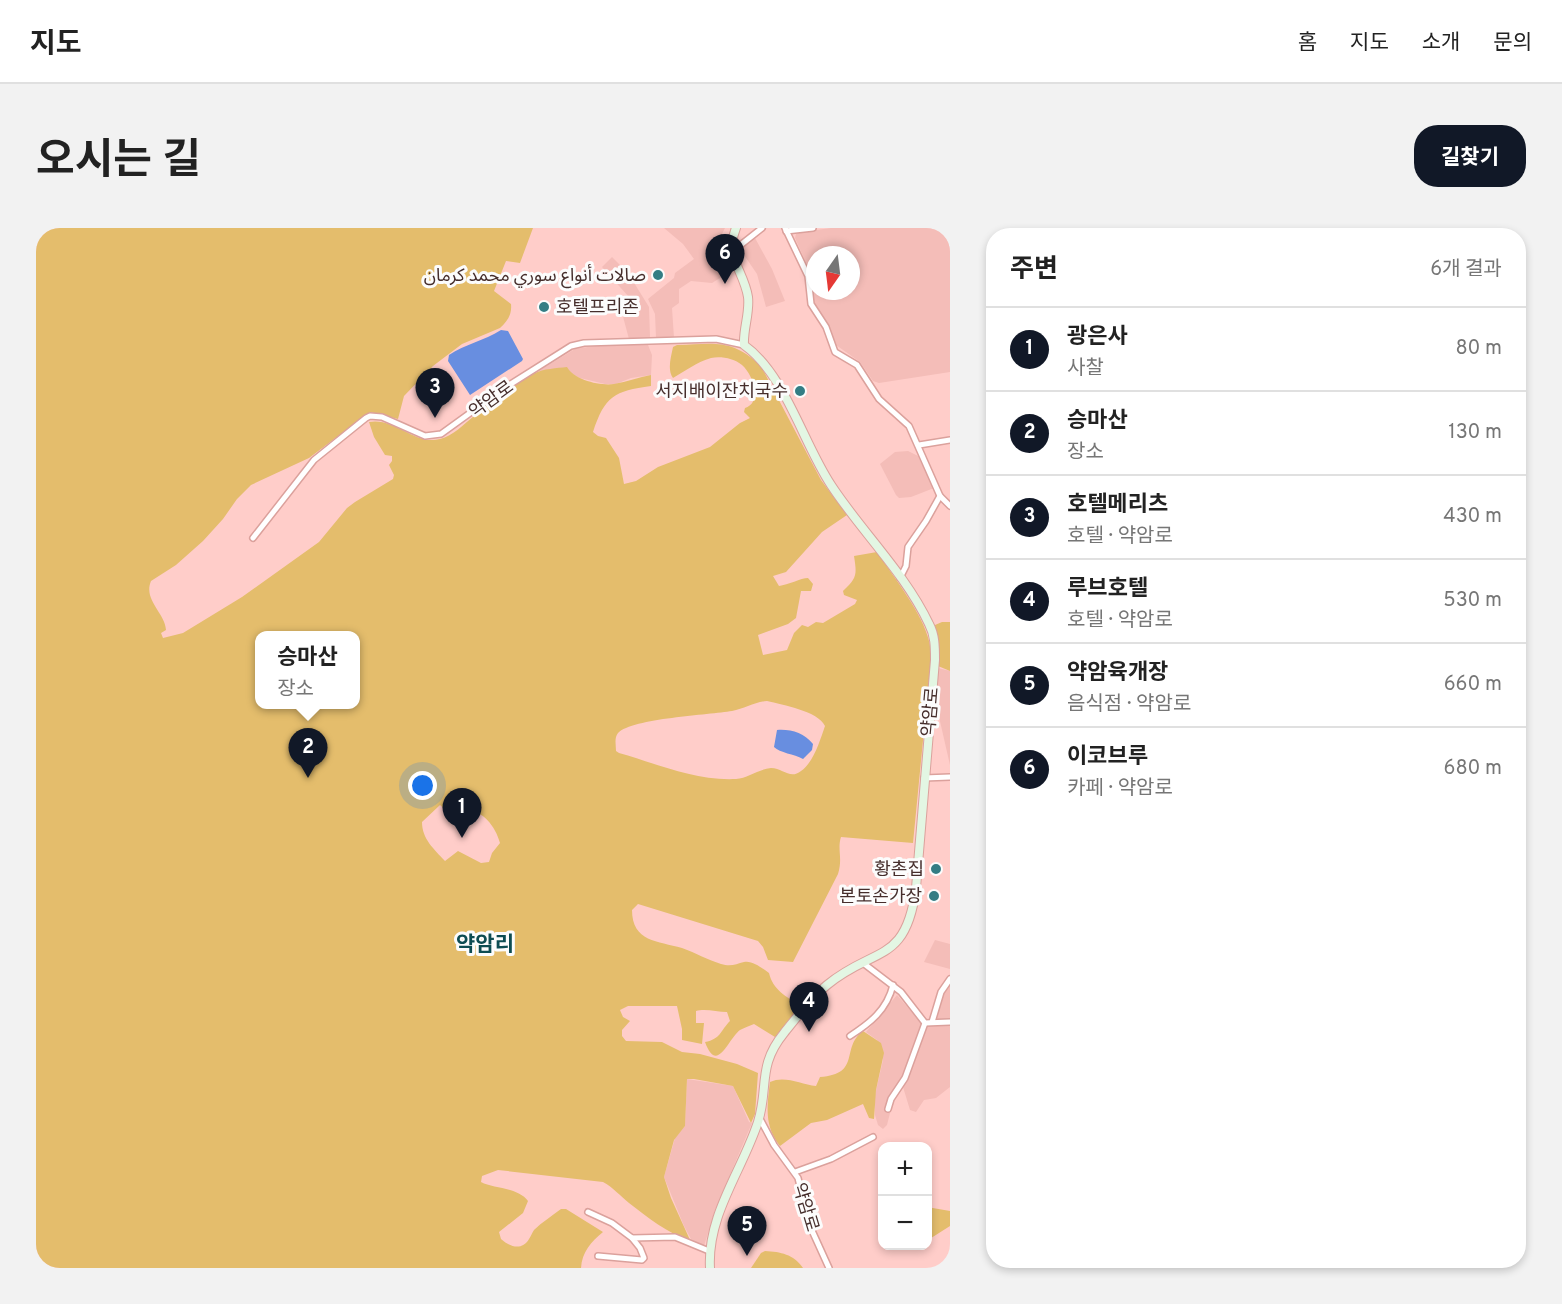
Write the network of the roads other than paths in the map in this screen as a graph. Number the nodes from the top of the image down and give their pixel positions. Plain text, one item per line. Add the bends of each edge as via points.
1 (736, 228) edge
2 (762, 228) edge
3 (813, 228) edge
4 (785, 230) edge
5 (731, 252) junction
6 (744, 345) junction
7 (950, 440) edge
8 (919, 445) junction
9 (940, 496) junction
10 (950, 506) edge
11 (253, 538) dead end
12 (900, 578) junction
13 (950, 777) edge
14 (924, 778) junction
15 (863, 963) junction
16 (950, 979) edge
17 (893, 986) junction
18 (932, 1022) junction
19 (950, 1022) edge
20 (925, 1023) junction
21 (850, 1036) dead end
22 (888, 1109) dead end
23 (759, 1117) junction
24 (873, 1137) dead end
25 (795, 1172) junction
26 (588, 1212) dead end
27 (632, 1238) junction
28 (709, 1251) junction
29 (598, 1256) dead end
30 (710, 1268) edge
31 (829, 1268) edge

1 - 5 street
2 - 5 street
3 - 4 street
4 - 8 street via 808,276 811,304 826,327 832,349 857,365 879,399 909,426
5 - 6 street via 748,299
6 - 11 street, 약암로 via 716,339 584,343 571,346 506,387 441,434 425,436 370,416 314,459
6 - 12 street, 약암로 via 765,363 830,483
7 - 8 street
8 - 9 street
9 - 10 street
9 - 12 street via 908,547
12 - 14 street, 약암로 via 930,626 934,642
13 - 14 street
14 - 15 street, 약암로 via 911,917 896,942
15 - 17 street
15 - 23 street, 약암로 via 825,986 778,1040 765,1069
16 - 18 street via 941,992
17 - 20 street
17 - 21 street via 884,1008
18 - 19 street
18 - 20 street
20 - 22 street via 905,1078
23 - 25 street, 약암로
23 - 28 street, 약암로 via 718,1213
24 - 25 street via 831,1160
25 - 31 street, 약암로 via 809,1224
26 - 27 street
27 - 28 street via 675,1237
27 - 29 street via 644,1254 642,1260
28 - 30 street, 약암로

